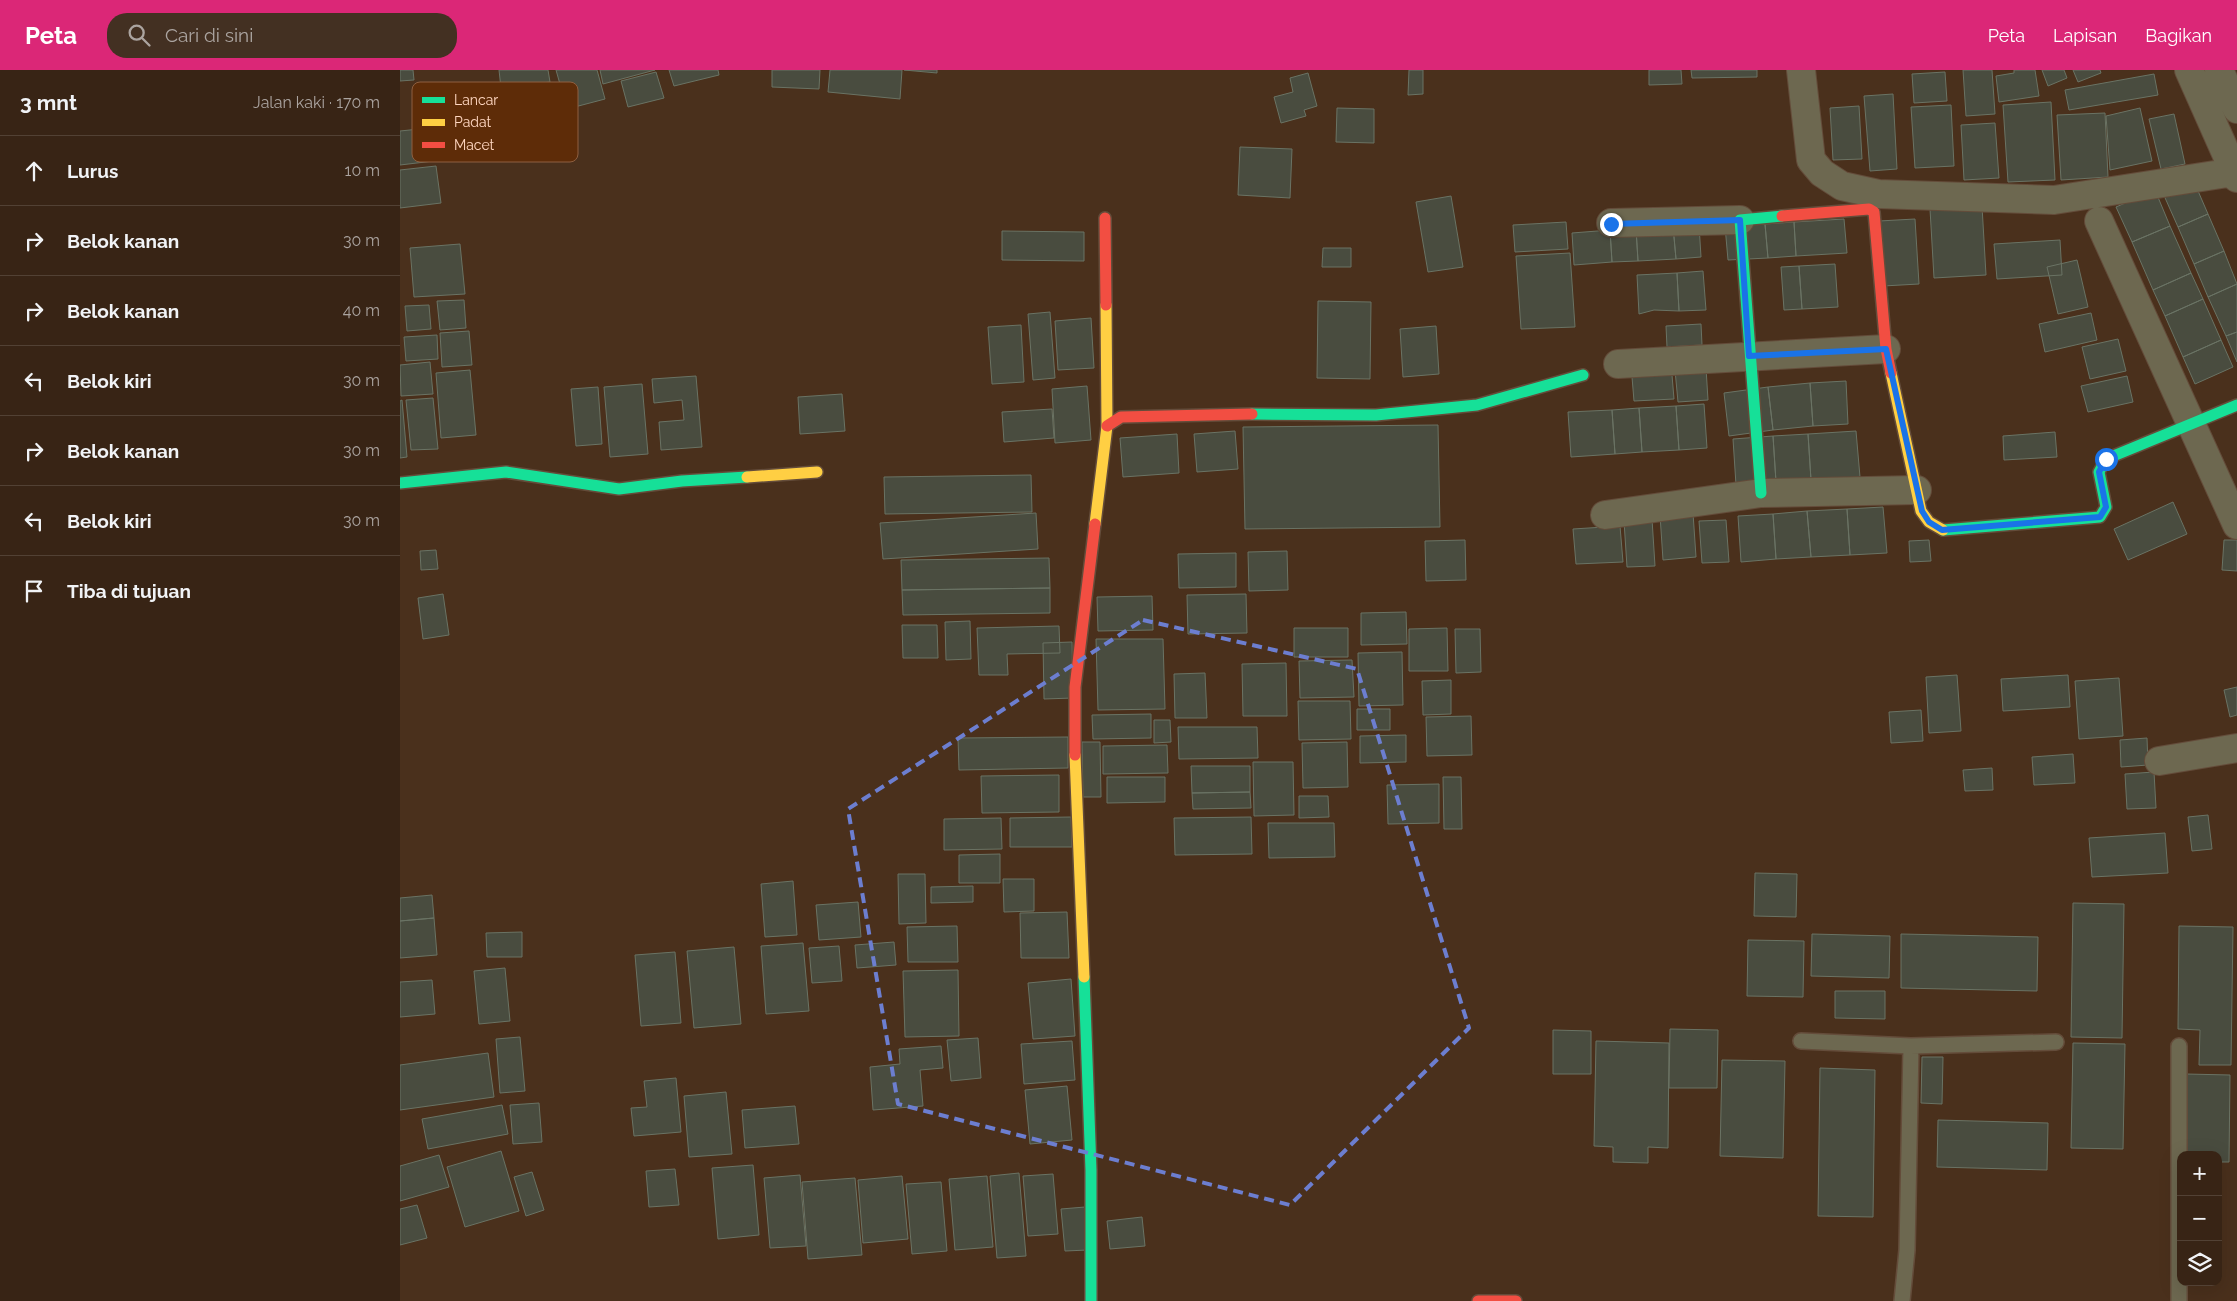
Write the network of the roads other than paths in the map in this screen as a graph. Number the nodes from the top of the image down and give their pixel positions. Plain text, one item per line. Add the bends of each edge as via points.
1 (1801, 70) edge
2 (2189, 70) edge
3 (2219, 70) edge
4 (2237, 109) edge
5 (2236, 175) edge
6 (1105, 218) dead end
7 (1740, 220) junction
8 (2099, 221) dead end
9 (1611, 224) dead end
10 (1886, 349) junction
11 (1749, 356) junction
12 (1618, 364) dead end
13 (1583, 375) dead end
14 (2237, 405) edge
15 (2190, 425) junction
16 (1107, 426) junction
17 (817, 472) dead end
18 (400, 483) edge
19 (1917, 490) junction
20 (1761, 494) junction
21 (1605, 515) dead end
22 (2237, 525) edge
23 (2237, 748) edge
24 (2159, 761) dead end
25 (1801, 1040) dead end
26 (2056, 1042) dead end
27 (1911, 1046) junction
28 (2178, 1046) dead end
29 (1091, 1301) edge
30 (1478, 1301) edge
31 (1500, 1301) edge
32 (1516, 1301) edge
33 (1902, 1301) edge
34 (2179, 1301) edge

1 - 5 street via 1811,160 1822,173 1842,186 1878,194 2054,200
2 - 5 street
3 - 4 street
6 - 16 street
7 - 9 street
7 - 10 street via 1868,209 1874,212
7 - 11 street
8 - 15 street
10 - 11 street
10 - 19 street
11 - 12 street
11 - 20 street
13 - 16 street via 1468,406 1376,415 1121,416
14 - 15 street
15 - 19 street via 2106,459 2099,472 2106,507 2100,517 1942,530 1929,522 1922,511
15 - 22 street
16 - 29 street via 1075,687 1074,728 1091,1170
17 - 18 street via 619,489 506,472
19 - 20 street
20 - 21 street
23 - 24 street
25 - 27 lane
26 - 27 lane
27 - 33 lane via 1907,1250
28 - 34 lane
30 - 31 street
31 - 32 street

